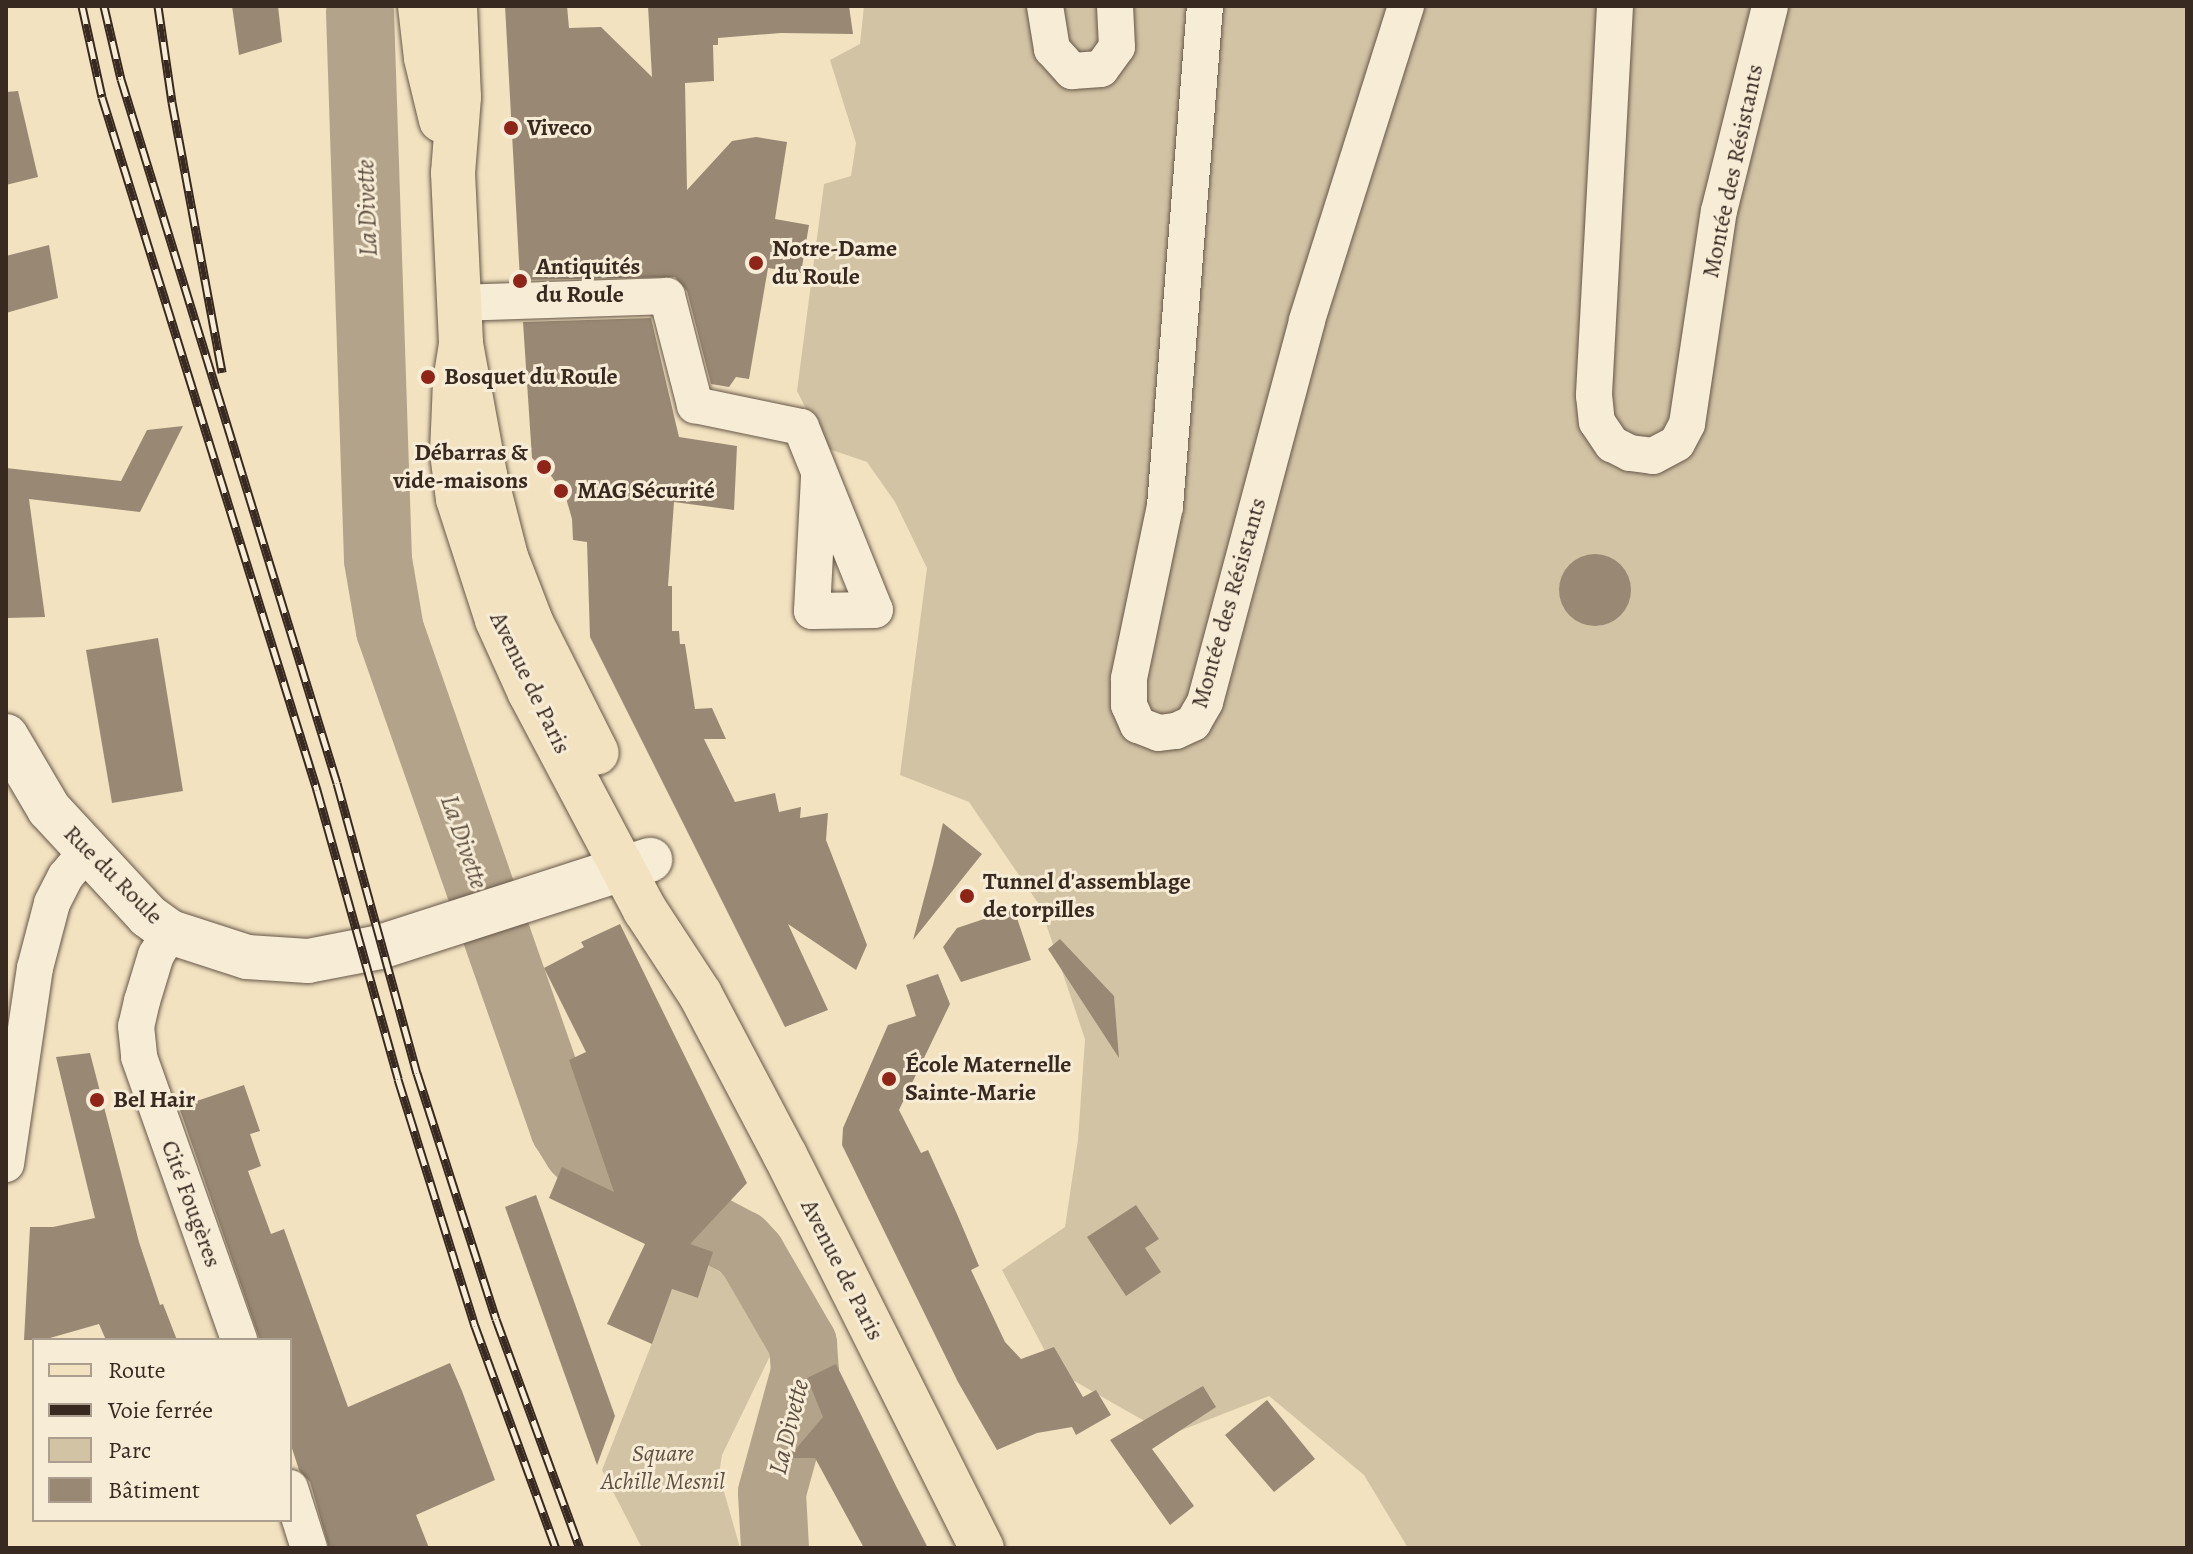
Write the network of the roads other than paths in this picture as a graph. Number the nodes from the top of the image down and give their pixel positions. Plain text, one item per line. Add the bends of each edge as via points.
1 (420, 6) edge
2 (455, 6) edge
3 (1045, 6) edge
4 (1115, 6) edge
5 (1205, 6) edge
6 (1406, 6) edge
7 (1615, 6) edge
8 (1770, 6) edge
9 (453, 173) junction
10 (460, 323) junction
11 (819, 476) dead end
12 (8, 747) edge
13 (86, 852) junction
14 (637, 864) junction
15 (170, 932) junction
16 (6, 1164) edge
17 (238, 1338) edge
18 (292, 1494) edge
19 (309, 1548) edge
20 (982, 1548) edge

1 - 9 main road, Avenue de Paris via 426,58
2 - 9 main road, Avenue de Paris via 459,97
3 - 4 street via 1052,49 1072,71 1101,69 1117,47
5 - 6 street, Montée des Résistants via 1165,506 1129,679 1129,705 1138,725 1159,733 1193,723 1205,702 1307,320
7 - 8 street, Montée des Résistants via 1594,395 1597,422 1612,444 1653,456 1677,443 1687,424 1719,211
9 - 10 main road, Avenue de Paris
10 - 11 street via 667,296 695,405 801,427
10 - 14 main road, Avenue de Paris via 452,453 458,499 478,564 530,693
12 - 13 street, Rue du Roule via 49,809
13 - 15 street, Rue du Roule
13 - 16 street via 52,903 35,968
14 - 15 street, Rue du Roule via 380,947 308,961 247,957
14 - 20 main road, Avenue de Paris via 668,899 700,994
15 - 17 street, Cité Fougères via 156,955 142,1001 136,1026 139,1057
18 - 19 street

